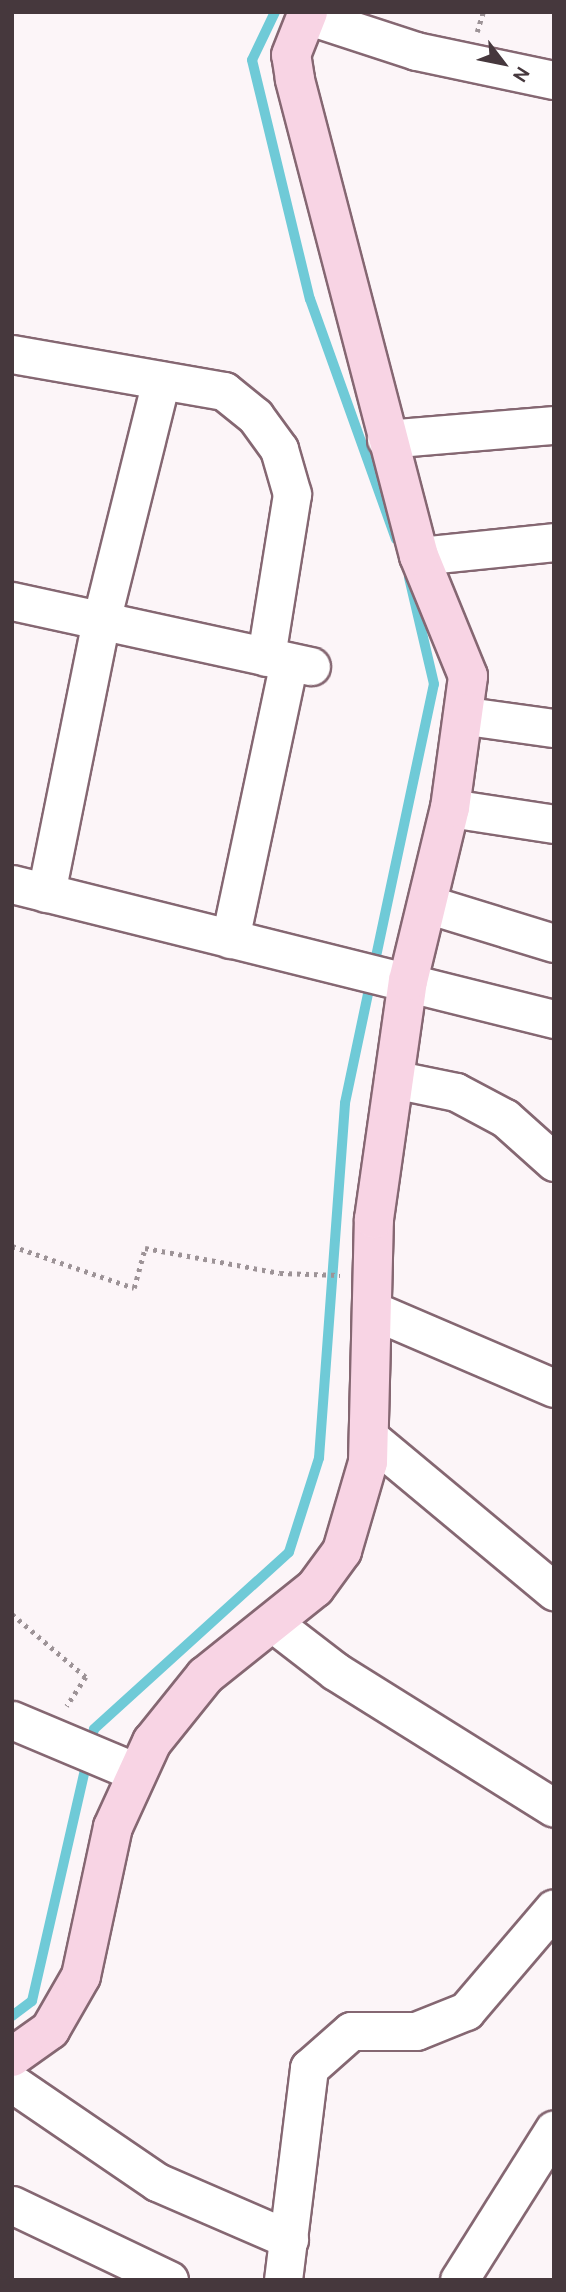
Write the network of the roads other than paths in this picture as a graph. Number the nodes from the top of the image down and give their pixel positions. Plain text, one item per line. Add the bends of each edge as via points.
1 (307, 14) edge
2 (554, 80) edge
3 (12, 355) edge
4 (161, 380) junction
5 (554, 425) edge
6 (386, 439) junction
7 (554, 542) edge
8 (419, 556) junction
9 (12, 601) edge
10 (101, 621) junction
11 (289, 662) junction
12 (467, 716) junction
13 (554, 728) edge
14 (450, 808) junction
15 (554, 824) edge
16 (29, 889) edge
17 (427, 904) junction
18 (230, 939) junction
19 (554, 943) edge
20 (402, 980) junction
21 (554, 1019) edge
22 (393, 1079) junction
23 (554, 1162) edge
24 (372, 1310) junction
25 (554, 1388) edge
26 (369, 1437) junction
27 (554, 1591) edge
28 (274, 1624) junction
29 (12, 1720) edge
30 (136, 1772) junction
31 (554, 1808) edge
32 (554, 1908) edge
33 (12, 2057) edge
34 (12, 2083) edge
35 (554, 2129) edge
36 (12, 2205) edge
37 (289, 2239) junction
38 (169, 2280) edge
39 (283, 2280) edge
40 (459, 2280) edge

1 - 2 street via 416,51
1 - 6 street via 291,55
3 - 4 street
4 - 10 street
4 - 11 street via 224,391 255,416 279,449 292,494
5 - 6 street
6 - 8 street
7 - 8 street
8 - 12 street via 468,676
9 - 10 street
10 - 11 street
10 - 16 street
11 - 18 street
12 - 13 street
12 - 14 street
14 - 15 street
14 - 17 street
16 - 18 street
17 - 19 street
17 - 20 street
18 - 20 street
20 - 21 street
20 - 22 street
22 - 23 street via 456,1092 505,1118
22 - 24 street via 374,1219
24 - 25 street
24 - 26 street
26 - 27 street
26 - 28 street via 358,1512 342,1551 307,1597
28 - 30 street via 205,1676
28 - 31 street via 335,1671
29 - 30 street
30 - 33 street via 113,1827 81,1976 50,2030
32 - 37 street via 466,2011 416,2031 351,2031 309,2068
34 - 37 street via 157,2182
35 - 40 street
36 - 38 street
37 - 39 street

